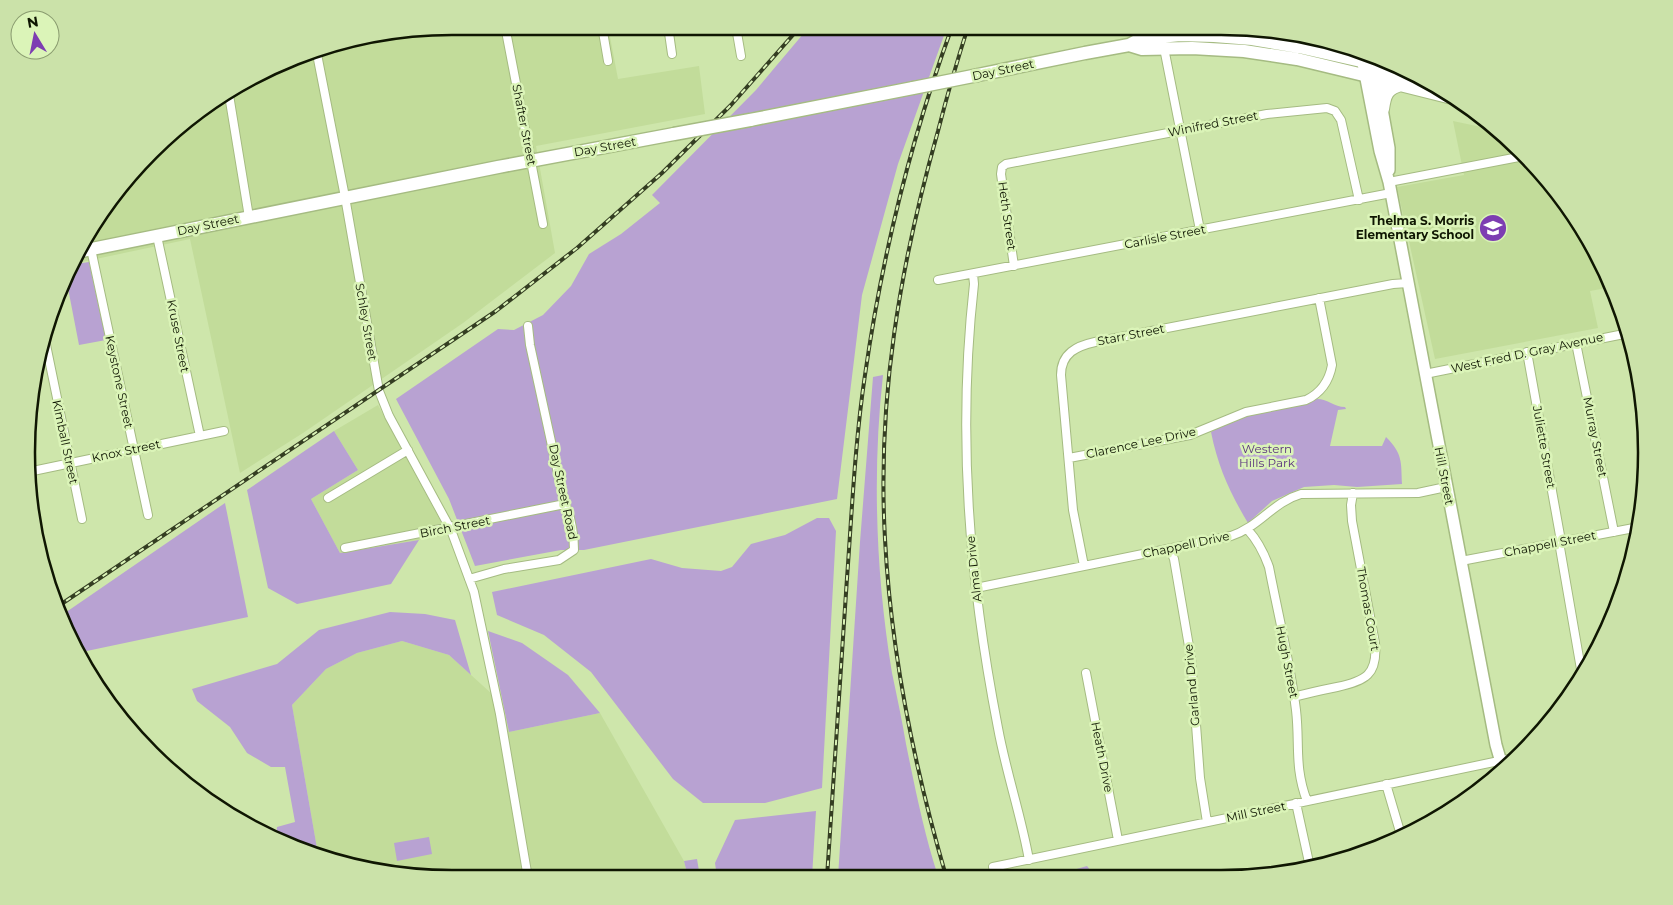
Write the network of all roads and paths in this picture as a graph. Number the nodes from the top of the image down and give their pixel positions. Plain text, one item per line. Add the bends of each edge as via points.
1 (507, 35) edge
2 (604, 35) edge
3 (669, 35) edge
4 (737, 35) edge
5 (1129, 46) junction
6 (1164, 48) junction
7 (1338, 52) edge
8 (672, 54) dead end
9 (1329, 54) junction
10 (741, 56) dead end
11 (318, 57) edge
12 (1356, 57) edge
13 (608, 61) dead end
14 (1369, 62) edge
15 (1390, 71) edge
16 (1371, 77) junction
17 (1407, 81) edge
18 (230, 100) edge
19 (1382, 109) junction
20 (1179, 131) junction
21 (1517, 158) edge
22 (531, 160) junction
23 (1002, 167) joint
24 (1390, 188) junction
25 (345, 198) junction
26 (1359, 200) junction
27 (249, 217) junction
28 (543, 224) dead end
29 (1200, 230) junction
30 (157, 236) junction
31 (88, 250) edge
32 (87, 252) edge
33 (1014, 266) junction
34 (973, 274) junction
35 (938, 280) dead end
36 (1408, 283) junction
37 (1319, 298) junction
38 (528, 326) dead end
39 (1621, 334) edge
40 (1576, 343) junction
41 (47, 351) edge
42 (1527, 352) junction
43 (1426, 374) junction
44 (224, 431) dead end
45 (200, 436) junction
46 (134, 450) junction
47 (408, 450) junction
48 (1068, 458) junction
49 (70, 463) junction
50 (36, 470) edge
51 (1446, 487) junction
52 (1353, 493) junction
53 (328, 498) dead end
54 (565, 504) junction
55 (148, 515) dead end
56 (82, 519) dead end
57 (450, 528) junction
58 (1631, 529) edge
59 (1248, 530) junction
60 (1614, 532) junction
61 (1560, 541) junction
62 (345, 548) dead end
63 (1170, 549) junction
64 (1461, 561) junction
65 (1084, 566) junction
66 (469, 578) junction
67 (976, 588) junction
68 (1580, 664) edge
69 (1086, 673) dead end
70 (1294, 697) junction
71 (1501, 761) edge
72 (1496, 766) edge
73 (1386, 784) junction
74 (1307, 801) junction
75 (1296, 803) junction
76 (1207, 822) junction
77 (1399, 829) edge
78 (1118, 840) junction
79 (1029, 860) junction
80 (1309, 861) edge
81 (993, 867) dead end
82 (527, 870) edge

1 - 22 street, Shafter Street
2 - 13 street
3 - 8 street
4 - 10 street
5 - 6 main road, Day Street
5 - 9 main road, Day Street via 1140,39 1162,36 1214,36
5 - 22 main road, Day Street, bridge
6 - 16 main road, Day Street via 1244,51 1296,59
6 - 20 street
7 - 9 main road
9 - 12 main road, Day Street
11 - 25 street, Schley Street
14 - 16 street, Hill Street
15 - 17 highway
16 - 17 highway
16 - 19 street, Hill Street
16 - 24 street, Hill Street via 1380,150
17 - 19 highway via 1387,91
18 - 27 street
19 - 24 street, Hill Street via 1389,148
20 - 23 street, Winifred Street
20 - 26 street, Winifred Street via 1267,114 1332,109 1338,113 1344,126
20 - 29 street
21 - 24 street, Carlisle Street
22 - 25 main road, Day Street
22 - 28 street, Shafter Street
23 - 33 street, Heth Street
24 - 26 street, Carlisle Street
24 - 36 street, Hill Street
25 - 27 main road, Day Street
25 - 47 street, Schley Street via 379,391
26 - 29 street, Carlisle Street
27 - 30 main road, Day Street
29 - 33 street, Carlisle Street
30 - 31 main road, Day Street
30 - 45 street, Kruse Street
32 - 46 street, Keystone Street
33 - 34 street, Carlisle Street
34 - 35 street, Carlisle Street
34 - 67 street, Alma Drive via 966,366 965,439
36 - 37 street, Starr Street
36 - 43 street, Hill Street
37 - 48 street, Clarence Lee Drive via 1332,365 1328,380 1313,396 1246,412 1190,435
37 - 48 street, Starr Street via 1076,347 1061,370
38 - 54 street, Day Street Road
39 - 40 street, West Fred D. Gray Avenue
40 - 42 street, West Fred D. Gray Avenue
40 - 60 street, Murray Street
41 - 49 street, Kimball Street
42 - 43 street, West Fred D. Gray Avenue
42 - 61 street, Juliette Street
43 - 51 street, Hill Street
44 - 45 street, Knox Street
45 - 46 street, Knox Street
46 - 49 street, Knox Street
46 - 55 street, Keystone Street
47 - 53 street
47 - 57 street, Schley Street
48 - 65 street, Starr Street via 1073,510
49 - 50 street, Knox Street
49 - 56 street, Kimball Street
51 - 52 street, Chappell Drive via 1418,493
51 - 64 street, Hill Street
52 - 59 street, Chappell Drive via 1294,496
52 - 70 street, Thomas Court via 1352,521 1375,643 1374,665 1359,682
54 - 57 street, Birch Street
54 - 66 street, Day Street Road via 574,538 574,550 569,555 559,560
57 - 62 street, Birch Street
57 - 66 street, Schley Street
58 - 60 street, Chappell Street
59 - 63 street, Chappell Drive
59 - 70 street, Hugh Street via 1269,567
60 - 61 street, Chappell Street
61 - 64 street, Chappell Street
61 - 68 street, Juliette Street
63 - 65 street, Chappell Drive
63 - 76 street, Garland Drive via 1191,658 1200,778
64 - 71 street, Hill Street
65 - 67 street, Chappell Drive
66 - 82 street via 500,714
67 - 79 street, Alma Drive via 998,730
69 - 78 street, Heath Drive
70 - 74 street, Hugh Street via 1298,767
72 - 73 street, Mill Street
73 - 74 street, Mill Street
73 - 77 street
74 - 75 street, Mill Street
75 - 76 street, Mill Street
75 - 80 street
76 - 78 street, Mill Street
78 - 79 street, Mill Street
79 - 81 street, Mill Street

